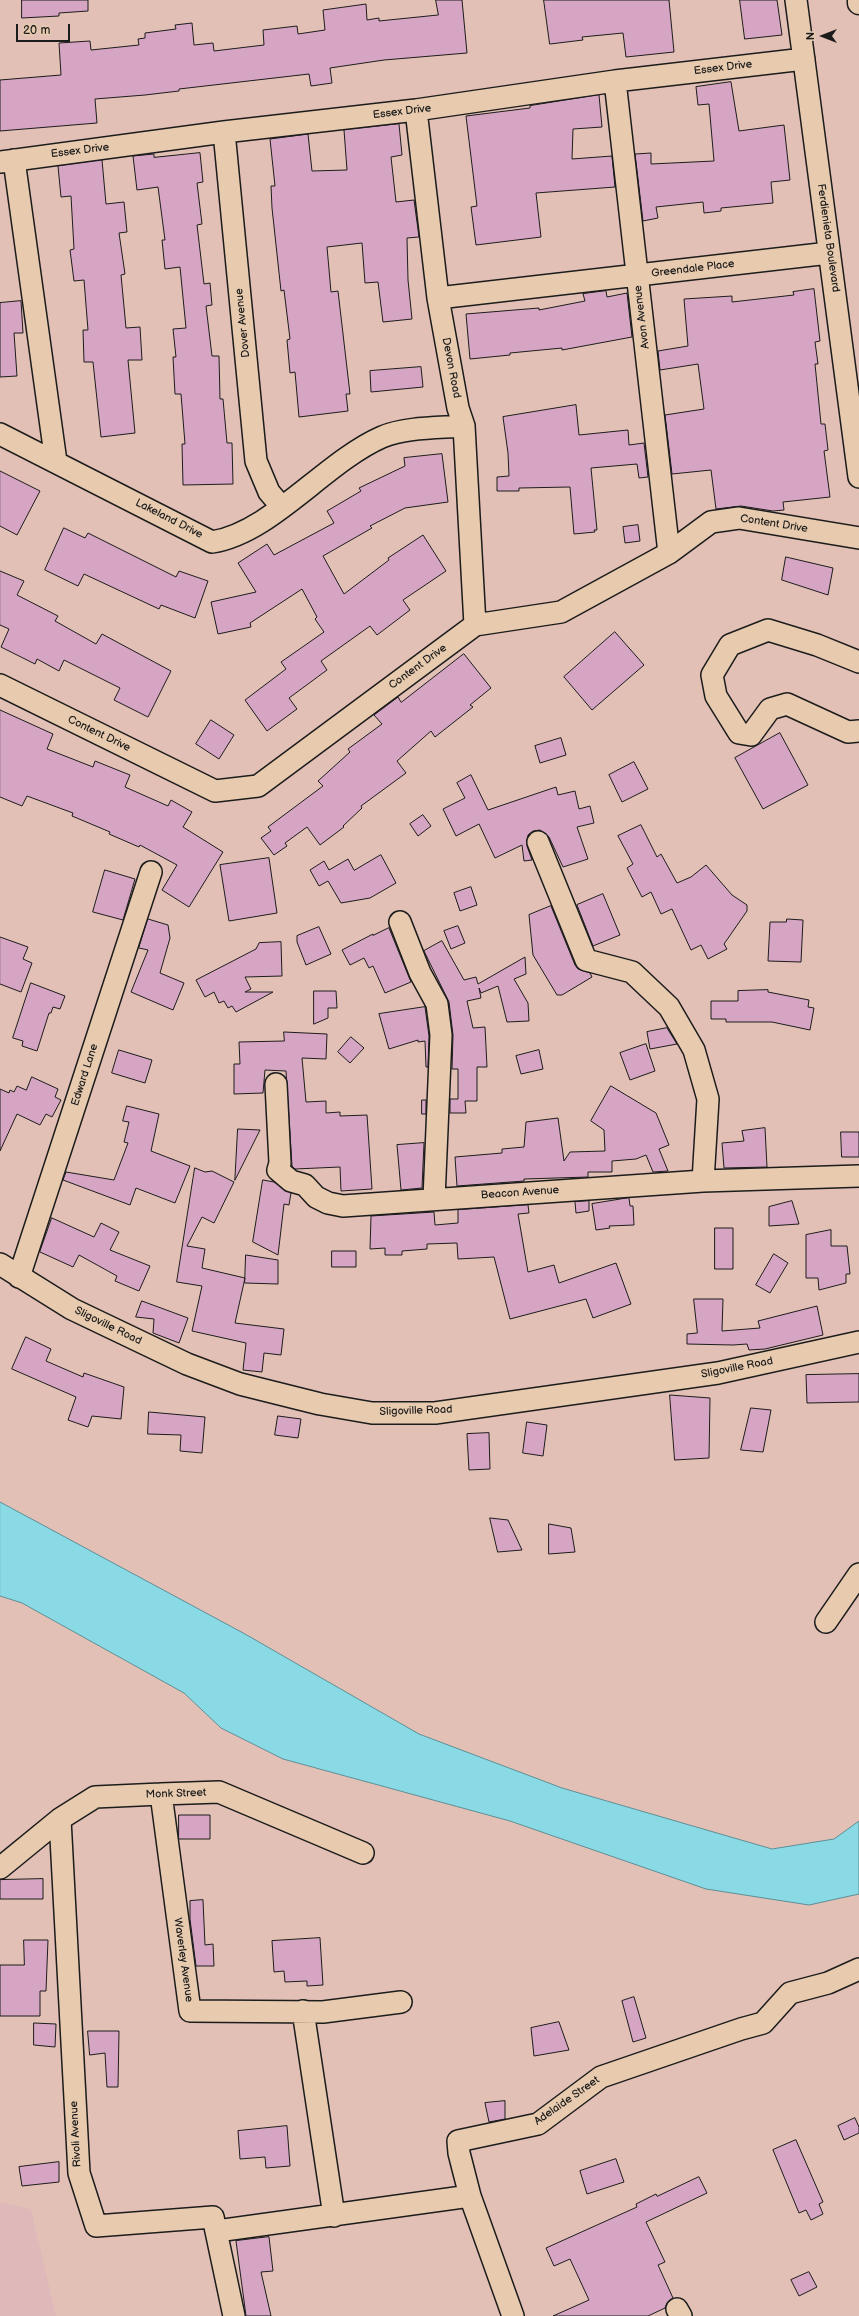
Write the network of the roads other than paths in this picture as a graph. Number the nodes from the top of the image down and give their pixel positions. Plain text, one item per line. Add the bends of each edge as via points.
1 (796, 0) edge
2 (804, 59) junction
3 (615, 81) junction
4 (416, 110) junction
5 (224, 132) junction
6 (7, 161) edge
7 (830, 253) junction
8 (638, 275) junction
9 (438, 298) junction
10 (464, 426) junction
11 (0, 434) edge
12 (56, 462) junction
13 (859, 477) edge
14 (281, 506) junction
15 (859, 538) edge
16 (670, 553) junction
17 (475, 625) junction
18 (859, 662) edge
19 (0, 685) edge
20 (859, 731) edge
21 (538, 842) dead end
22 (151, 872) dead end
23 (400, 922) dead end
24 (276, 1084) dead end
25 (859, 1176) edge
26 (703, 1181) junction
27 (434, 1199) junction
28 (0, 1264) edge
29 (19, 1277) junction
30 (859, 1342) edge
31 (859, 1574) edge
32 (826, 1622) dead end
33 (161, 1794) junction
34 (60, 1819) junction
35 (363, 1853) dead end
36 (0, 1868) edge
37 (859, 1969) edge
38 (402, 2002) dead end
39 (303, 2011) junction
40 (470, 2196) junction
41 (334, 2216) junction
42 (217, 2231) junction
43 (234, 2316) edge
44 (513, 2316) edge

1 - 2 street, Ferdienieta Boulevard
2 - 3 street, Essex Drive
2 - 7 street, Ferdienieta Boulevard
3 - 4 street, Essex Drive
3 - 8 street, Avon Avenue
4 - 5 street, Essex Drive
4 - 9 street, Devon Road
5 - 6 street, Essex Drive
5 - 14 street, Dover Avenue via 256,461 269,492
6 - 12 street
7 - 8 street, Greendale Place
7 - 13 street, Ferdienieta Boulevard
8 - 9 street, Greendale Place
8 - 16 street, Avon Avenue
9 - 10 street, Devon Road via 458,408
10 - 14 street, Lakeland Drive via 422,429 383,437 350,455
10 - 17 street, Devon Road
11 - 12 street, Lakeland Drive
12 - 14 street, Lakeland Drive via 212,542 229,539 274,514
15 - 16 street, Content Drive via 739,518 711,522
16 - 17 street, Content Drive via 561,612
17 - 19 street, Content Drive via 258,786 215,791
18 - 20 street via 817,645 768,630 730,645 712,675 716,696 739,733 751,735 770,709 787,704 848,732
21 - 26 street via 586,960 632,972 669,1007 694,1050 708,1099
22 - 29 street, Edward Lane
23 - 27 street via 420,973 437,1004 441,1035
24 - 27 street, Beacon Avenue via 280,1163 278,1170 291,1181 305,1185 316,1197 328,1203 343,1206
25 - 26 street, Beacon Avenue
26 - 27 street, Beacon Avenue
28 - 29 street, Sligoville Road
29 - 30 street, Sligoville Road via 72,1309 187,1364 240,1384 320,1404 372,1413 435,1413 718,1373
31 - 32 street
33 - 34 street, Monk Street via 95,1797
33 - 35 street, Monk Street via 219,1792
33 - 39 street, Waverley Avenue via 190,2011
34 - 36 street, Monk Street
34 - 42 street, Rivoli Avenue via 78,2174 96,2226 213,2217
37 - 40 street, Adelaide Street via 828,1983 790,1993 763,2023 601,2077 538,2124 458,2141
38 - 39 street, Waverley Avenue via 322,2012
39 - 41 street
40 - 41 street
40 - 44 street, Adelaide Street
41 - 42 street
42 - 43 street, Rivoli Avenue

